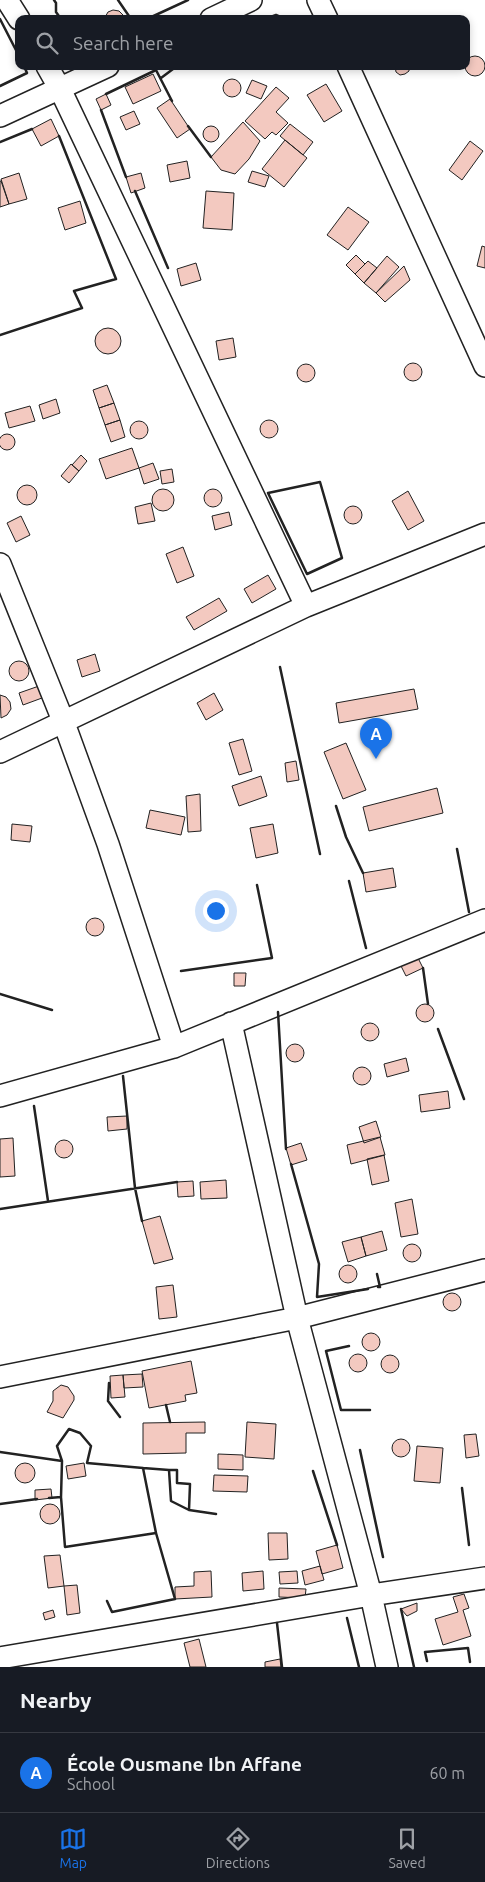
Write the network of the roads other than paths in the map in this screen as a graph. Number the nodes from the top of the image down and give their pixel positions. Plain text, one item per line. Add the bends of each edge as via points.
1 (8, 0) edge
2 (251, 0) edge
3 (318, 0) edge
4 (17, 15) edge
5 (219, 15) edge
6 (325, 15) edge
7 (49, 70) edge
8 (100, 70) edge
9 (350, 70) edge
10 (60, 89) junction
11 (0, 116) edge
12 (485, 366) edge
13 (485, 534) edge
14 (0, 564) edge
15 (306, 606) junction
16 (64, 723) junction
17 (0, 752) edge
18 (485, 920) edge
19 (232, 1023) junction
20 (174, 1047) junction
21 (0, 1096) edge
22 (485, 1270) edge
23 (297, 1318) junction
24 (0, 1377) edge
25 (485, 1578) edge
26 (371, 1595) junction
27 (0, 1658) edge
28 (387, 1667) edge

1 - 4 street
2 - 5 street
3 - 6 street
7 - 10 street
8 - 10 street
9 - 12 street
10 - 11 street
10 - 15 street
13 - 15 street
14 - 16 street
15 - 16 street
16 - 17 street
16 - 20 street via 108,844
18 - 19 street
19 - 20 street
19 - 23 street
20 - 21 street
22 - 23 street
23 - 24 street
23 - 26 street
25 - 26 street
26 - 27 street
26 - 28 street

